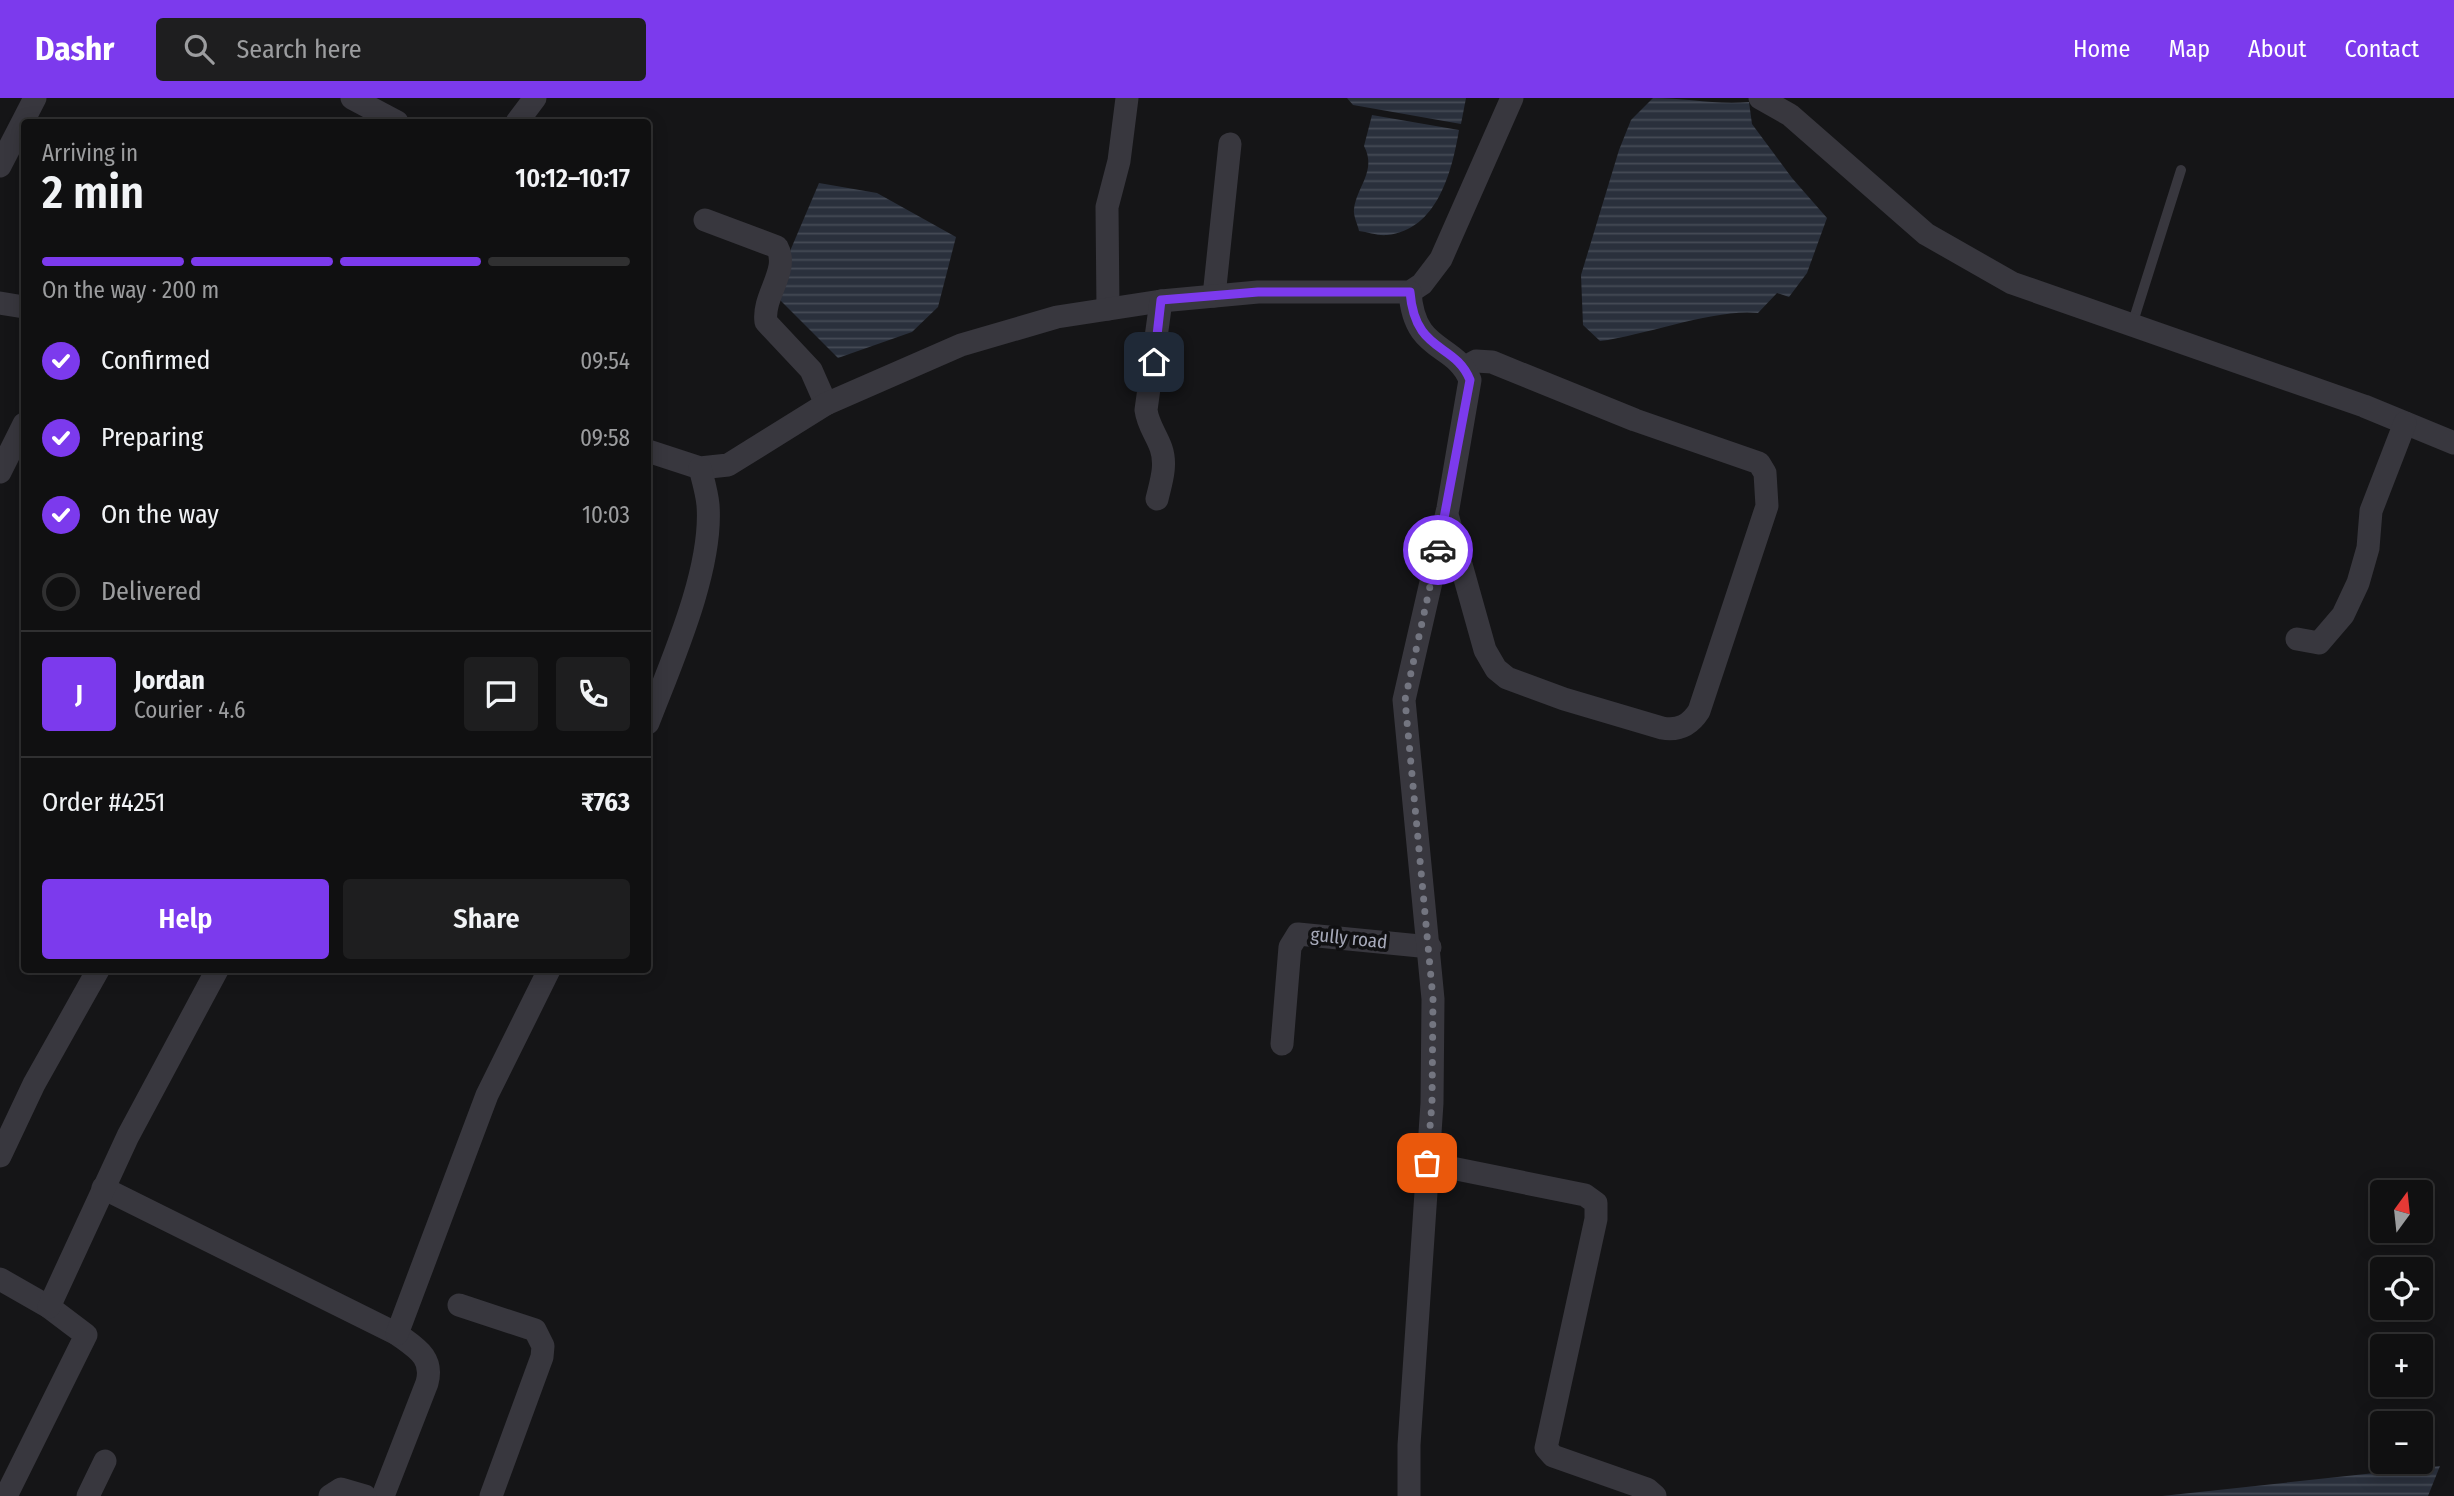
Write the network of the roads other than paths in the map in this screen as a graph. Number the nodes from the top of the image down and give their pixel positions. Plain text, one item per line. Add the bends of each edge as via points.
1 (35, 98) edge
2 (352, 98) edge
3 (535, 98) edge
4 (1127, 98) edge
5 (1512, 98) edge
6 (1762, 98) edge
7 (24, 119) edge
8 (391, 119) edge
9 (519, 119) edge
10 (21, 125) edge
11 (1230, 144) dead end
12 (0, 166) edge
13 (2181, 170) dead end
14 (705, 220) dead end
15 (1410, 292) junction
16 (1214, 296) junction
17 (1161, 300) junction
18 (0, 303) edge
19 (21, 306) edge
20 (1108, 309) junction
21 (2132, 325) junction
22 (1465, 367) junction
23 (826, 404) junction
24 (2405, 423) junction
25 (21, 431) edge
26 (2454, 443) edge
27 (651, 452) edge
28 (701, 468) junction
29 (0, 472) edge
30 (1157, 499) dead end
31 (1447, 514) junction
32 (2297, 639) dead end
33 (651, 715) edge
34 (1430, 947) junction
35 (96, 973) edge
36 (215, 973) edge
37 (548, 973) edge
38 (1282, 1044) dead end
39 (0, 1156) edge
40 (1427, 1163) junction
41 (103, 1188) junction
42 (0, 1279) edge
43 (459, 1306) dead end
44 (49, 1307) junction
45 (397, 1334) junction
46 (105, 1461) dead end
47 (3, 1495) edge
48 (88, 1496) edge
49 (330, 1496) edge
50 (365, 1496) edge
51 (383, 1496) edge
52 (491, 1496) edge
53 (1409, 1496) edge
54 (1655, 1496) edge

1 - 7 street
2 - 8 street
3 - 9 street
4 - 20 street via 1119,161 1107,207
5 - 15 street via 1441,259
6 - 21 street via 1790,115 1926,233 1958,255 2012,283
10 - 12 street
11 - 16 street
13 - 21 lane
14 - 23 street via 777,247 781,263 766,306 766,321 811,370
15 - 16 street
15 - 22 street via 1417,324 1430,343
16 - 17 street
17 - 20 street
17 - 30 street via 1146,410 1164,458
18 - 19 street
20 - 23 street via 1058,317 961,345
21 - 24 street
22 - 31 street via 1469,396
22 - 31 street via 1476,361 1492,362 1635,420 1759,463 1765,472 1767,506 1692,721 1673,730 1662,728 1564,699 1496,670 1485,650
23 - 28 street via 728,465
24 - 26 street
24 - 32 street via 2371,511 2368,548 2343,615 2319,643
25 - 29 street
27 - 28 street
28 - 33 street via 708,507 702,565
31 - 34 street via 1405,700
34 - 38 street, gully road via 1298,934 1290,947
34 - 40 street via 1432,1103
35 - 39 street
36 - 41 street
37 - 45 street via 487,1095
40 - 53 street
40 - 54 street via 1585,1195 1595,1203 1596,1219 1546,1448 1553,1456 1647,1489
41 - 44 street
41 - 45 street
42 - 44 street
43 - 52 street via 535,1330 543,1346
44 - 47 street via 82,1330 85,1340
45 - 51 street via 425,1356 429,1373
46 - 48 street
49 - 50 street via 341,1489

